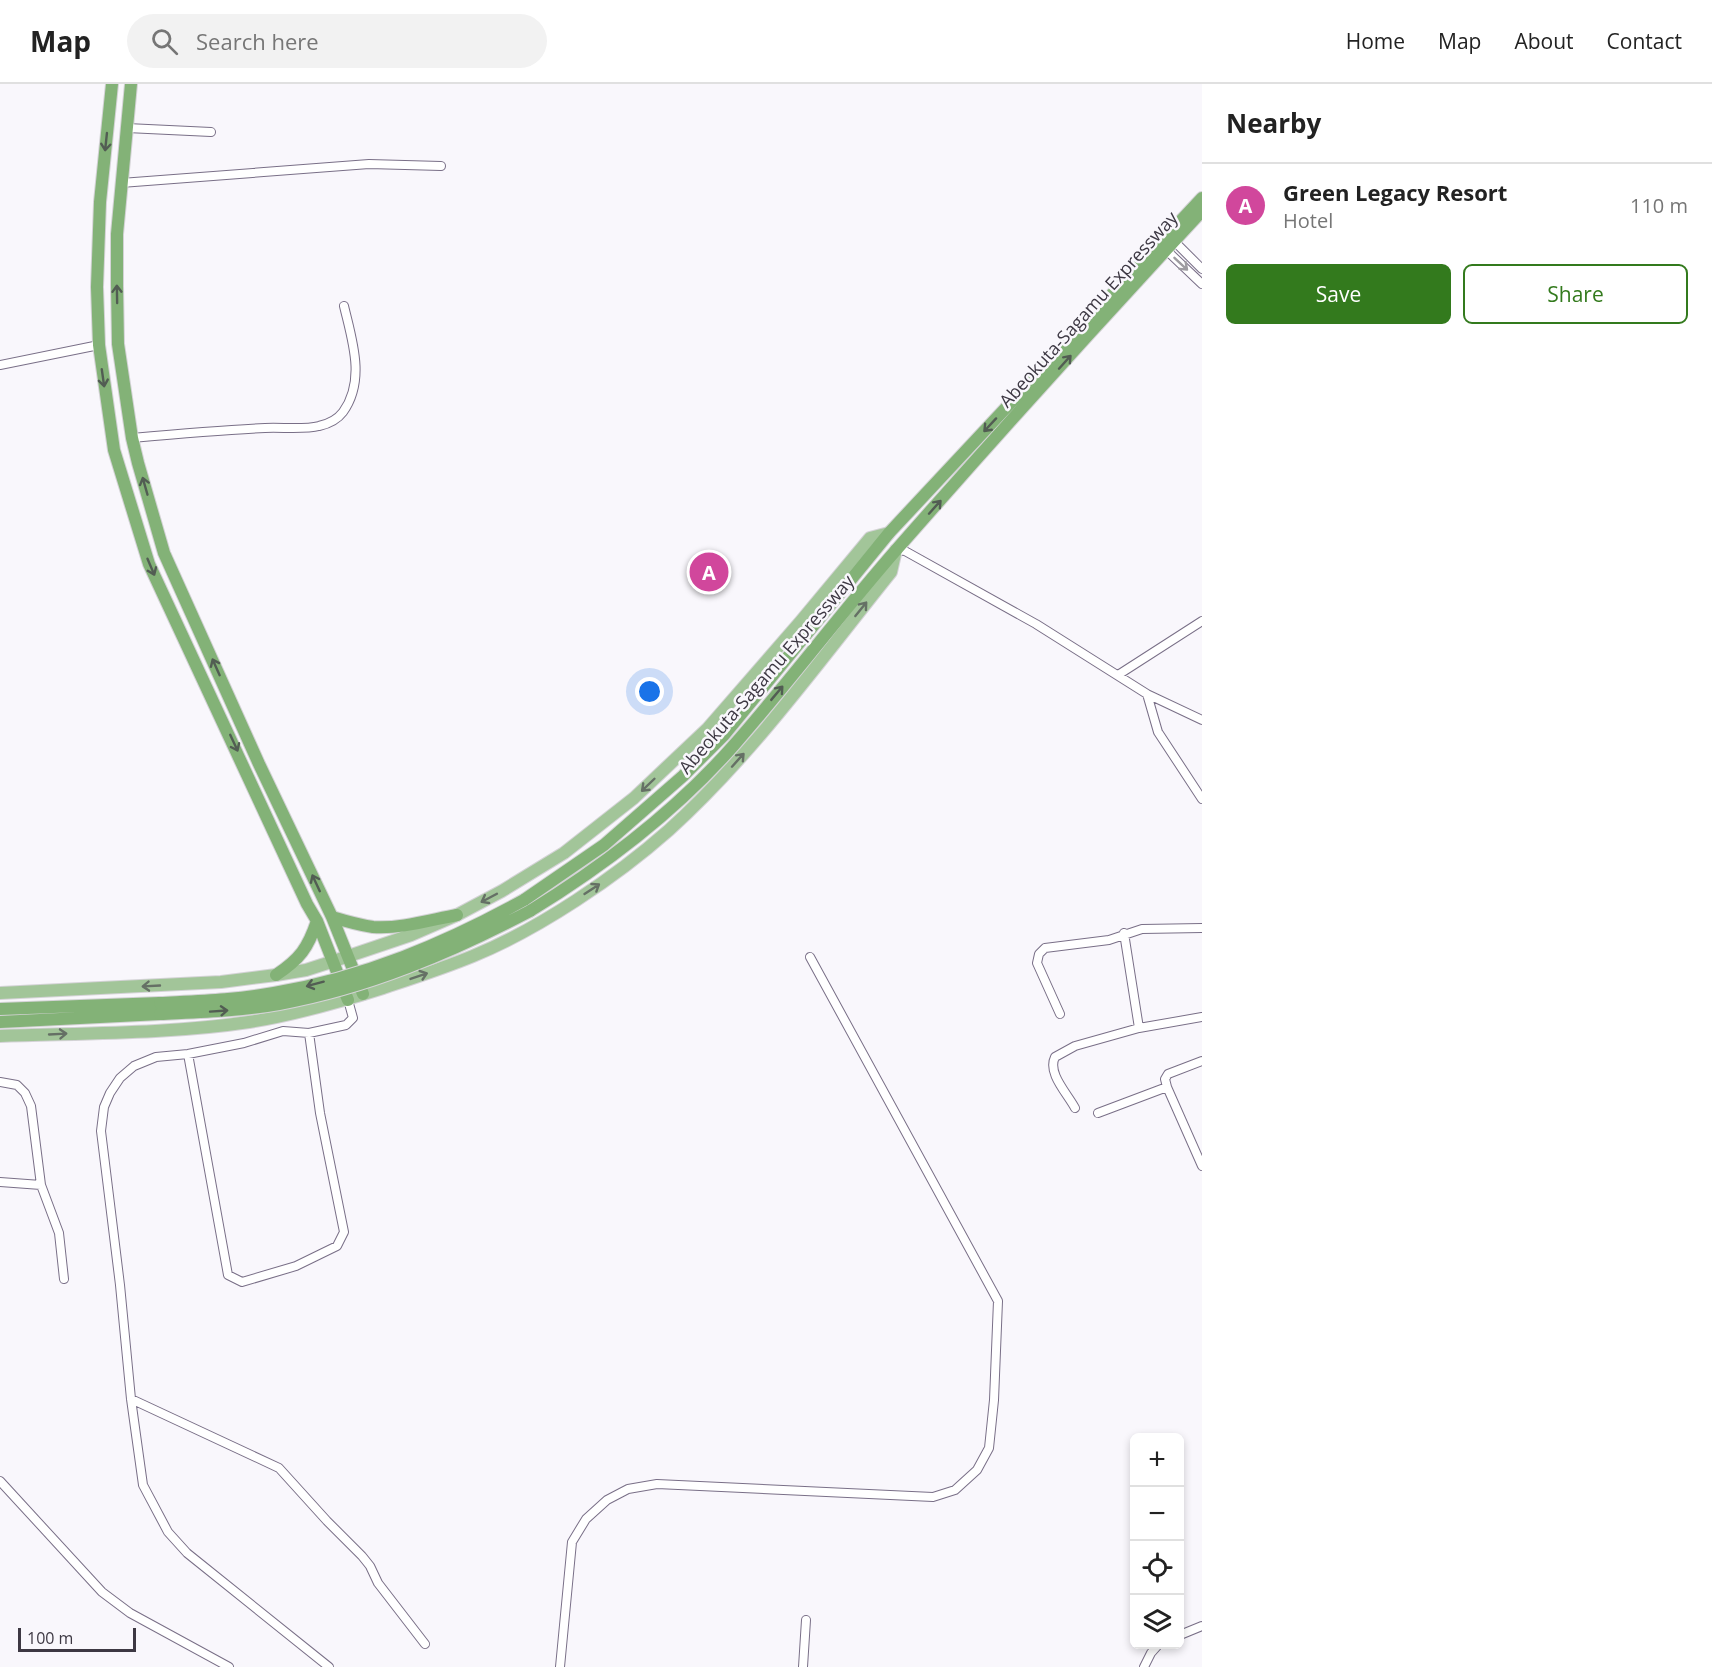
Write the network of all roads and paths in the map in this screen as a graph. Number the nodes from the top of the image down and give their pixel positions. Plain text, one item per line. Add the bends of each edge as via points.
1 (112, 84) edge
2 (132, 84) edge
3 (127, 128) junction
4 (211, 132) dead end
5 (441, 166) dead end
6 (121, 183) junction
7 (1202, 198) edge
8 (1202, 211) edge
9 (1167, 242) junction
10 (1202, 269) edge
11 (1202, 284) edge
12 (344, 306) dead end
13 (99, 345) junction
14 (0, 365) edge
15 (132, 438) junction
16 (138, 463) junction
17 (120, 469) junction
18 (890, 533) junction
19 (896, 550) junction
20 (1202, 621) edge
21 (1118, 675) junction
22 (1147, 694) junction
23 (1202, 720) edge
24 (1202, 799) edge
25 (527, 905) junction
26 (457, 915) junction
27 (332, 917) junction
28 (317, 921) junction
29 (1202, 928) edge
30 (1124, 933) junction
31 (348, 956) junction
32 (810, 957) dead end
33 (334, 961) junction
34 (276, 975) junction
35 (0, 993) edge
36 (363, 994) junction
37 (348, 999) junction
38 (0, 1009) edge
39 (160, 1009) junction
40 (1060, 1014) dead end
41 (1202, 1017) edge
42 (0, 1022) edge
43 (1139, 1028) junction
44 (309, 1033) junction
45 (0, 1036) edge
46 (188, 1054) junction
47 (1202, 1061) edge
48 (0, 1082) edge
49 (1167, 1087) junction
50 (1076, 1108) dead end
51 (1098, 1113) dead end
52 (1202, 1166) edge
53 (0, 1182) edge
54 (41, 1185) junction
55 (64, 1279) dead end
56 (131, 1399) junction
57 (0, 1481) edge
58 (806, 1620) dead end
59 (1202, 1626) edge
60 (1184, 1633) edge
61 (425, 1644) dead end
62 (1155, 1649) edge
63 (229, 1667) edge
64 (329, 1667) edge
65 (560, 1667) edge
66 (803, 1667) edge
67 (1144, 1667) edge

1 -> 13 highway via 97,242
2 - 3 highway
3 - 4 street
3 - 6 highway
5 - 6 street via 369,164
15 -> 6 highway via 118,344 117,234
7 - 9 highway, Abeokuta-Sagamu Expressway
8 - 9 highway, Abeokuta-Sagamu Expressway
9 - 10 street
9 -> 11 street
9 -> 18 highway, Abeokuta-Sagamu Expressway
19 -> 9 highway, Abeokuta-Sagamu Expressway
12 - 15 street via 356,353 355,374 350,397 331,423
13 - 14 street
13 -> 17 highway
15 - 16 highway
16 - 17 highway
27 -> 16 highway via 164,554
17 -> 28 highway via 149,564
18 - 25 highway, Abeokuta-Sagamu Expressway via 724,735 604,845
18 -> 26 main road via 870,538 708,728 634,798 564,853
19 - 21 street via 905,550
25 -> 19 highway, Abeokuta-Sagamu Expressway via 575,883 615,855 691,788 733,746
36 -> 19 main road via 474,956 537,924 613,874 669,830 779,713 891,572
20 - 21 street
21 - 22 street
22 - 23 street
22 - 24 street via 1158,732
25 - 39 highway, Abeokuta-Sagamu Expressway, bridge via 409,956 356,973 273,993
26 - 27 highway via 375,927
26 - 31 main road
27 - 31 highway
28 - 33 highway
28 - 34 highway via 304,952
29 - 30 street
30 - 40 street via 1109,940 1045,948 1039,954 1037,963
30 - 43 street
31 - 33 main road
31 - 36 highway
32 - 65 street via 998,1301 989,1448 976,1470 955,1490 933,1497 657,1484 617,1494 585,1519 572,1542
33 - 34 main road
33 - 37 highway
34 -> 35 main road via 221,982
36 - 37 main road
37 - 44 street via 353,1018 346,1025
45 -> 37 main road via 248,1022
38 - 39 highway, Abeokuta-Sagamu Expressway
39 - 42 highway, Abeokuta-Sagamu Expressway
41 - 43 street
43 - 50 street via 1055,1057 1053,1071
44 - 46 street via 283,1031
44 - 46 street via 344,1232 337,1246 296,1266 242,1282 228,1275
46 - 56 street via 156,1057 134,1066 120,1078 104,1107 101,1131 105,1176
47 - 49 street via 1168,1074
48 - 54 street via 17,1085 31,1106
49 - 51 street
49 - 52 street
53 - 54 street
54 - 55 street via 59,1233
56 - 61 street via 279,1468 363,1556
56 - 64 street via 143,1485 168,1532 188,1553
57 - 63 street via 102,1592 130,1613
58 - 66 street
59 - 60 street
62 - 67 street

